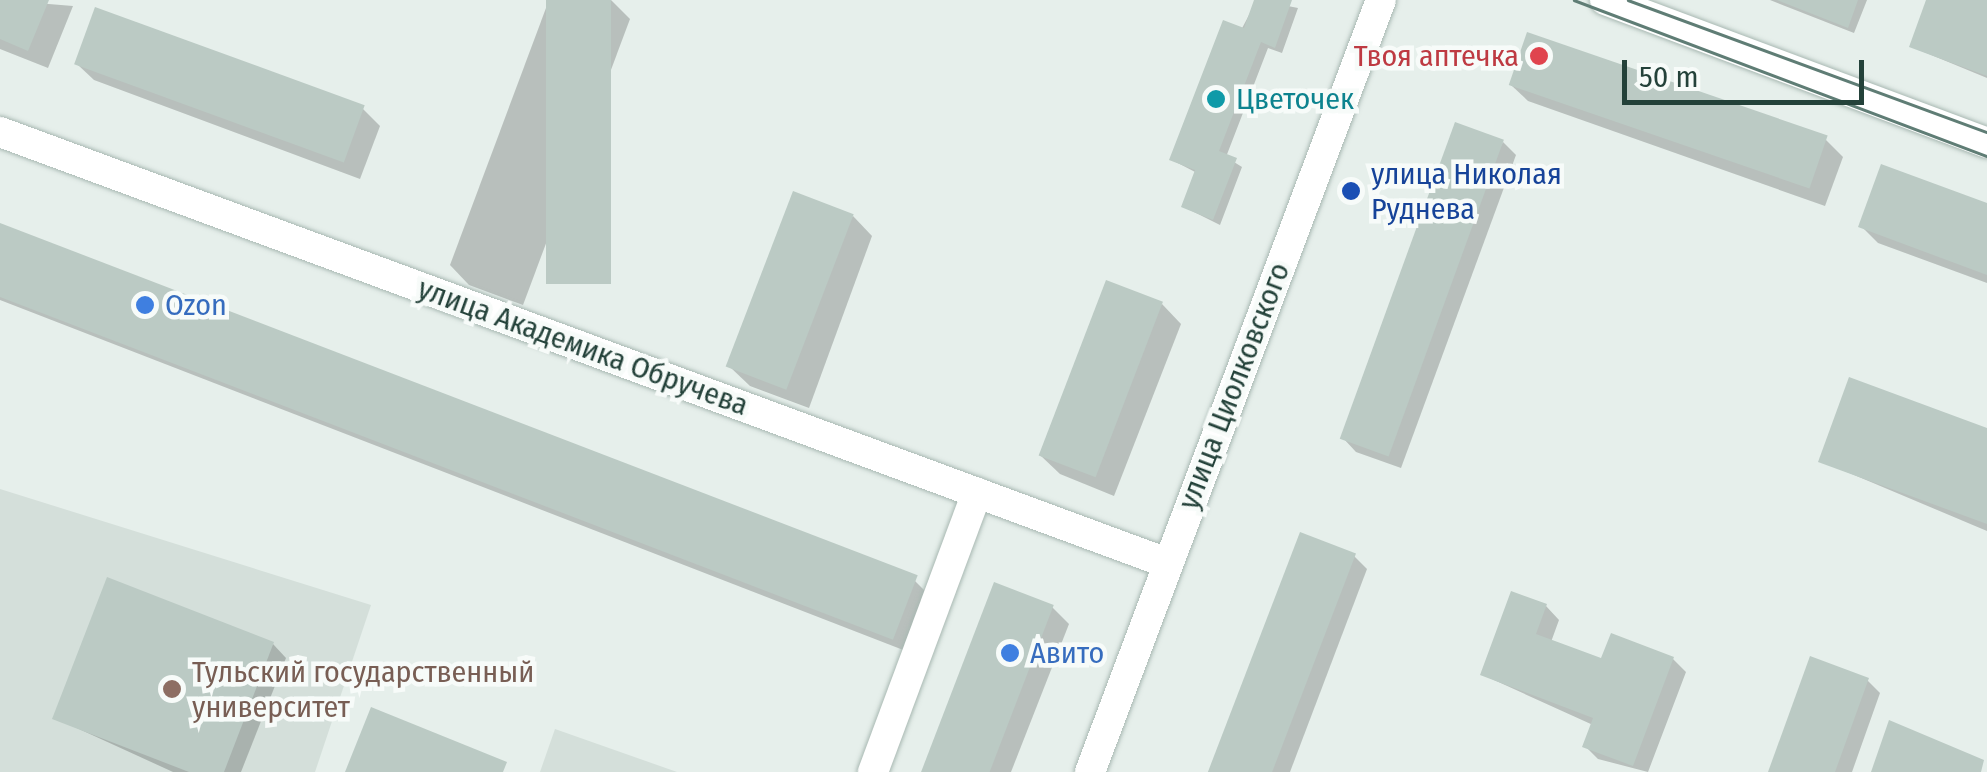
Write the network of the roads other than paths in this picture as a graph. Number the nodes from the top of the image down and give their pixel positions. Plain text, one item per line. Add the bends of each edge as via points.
1 (1382, 0) edge
2 (1605, 0) edge
3 (0, 132) edge
4 (1987, 142) edge
5 (977, 493) junction
6 (1167, 563) junction
7 (873, 772) edge
8 (1090, 772) edge

1 - 6 street, улица Циолковского
2 - 4 street
3 - 5 street, улица Академика Обручева
5 - 6 street, улица Академика Обручева
5 - 7 street
6 - 8 street, улица Циолковского

